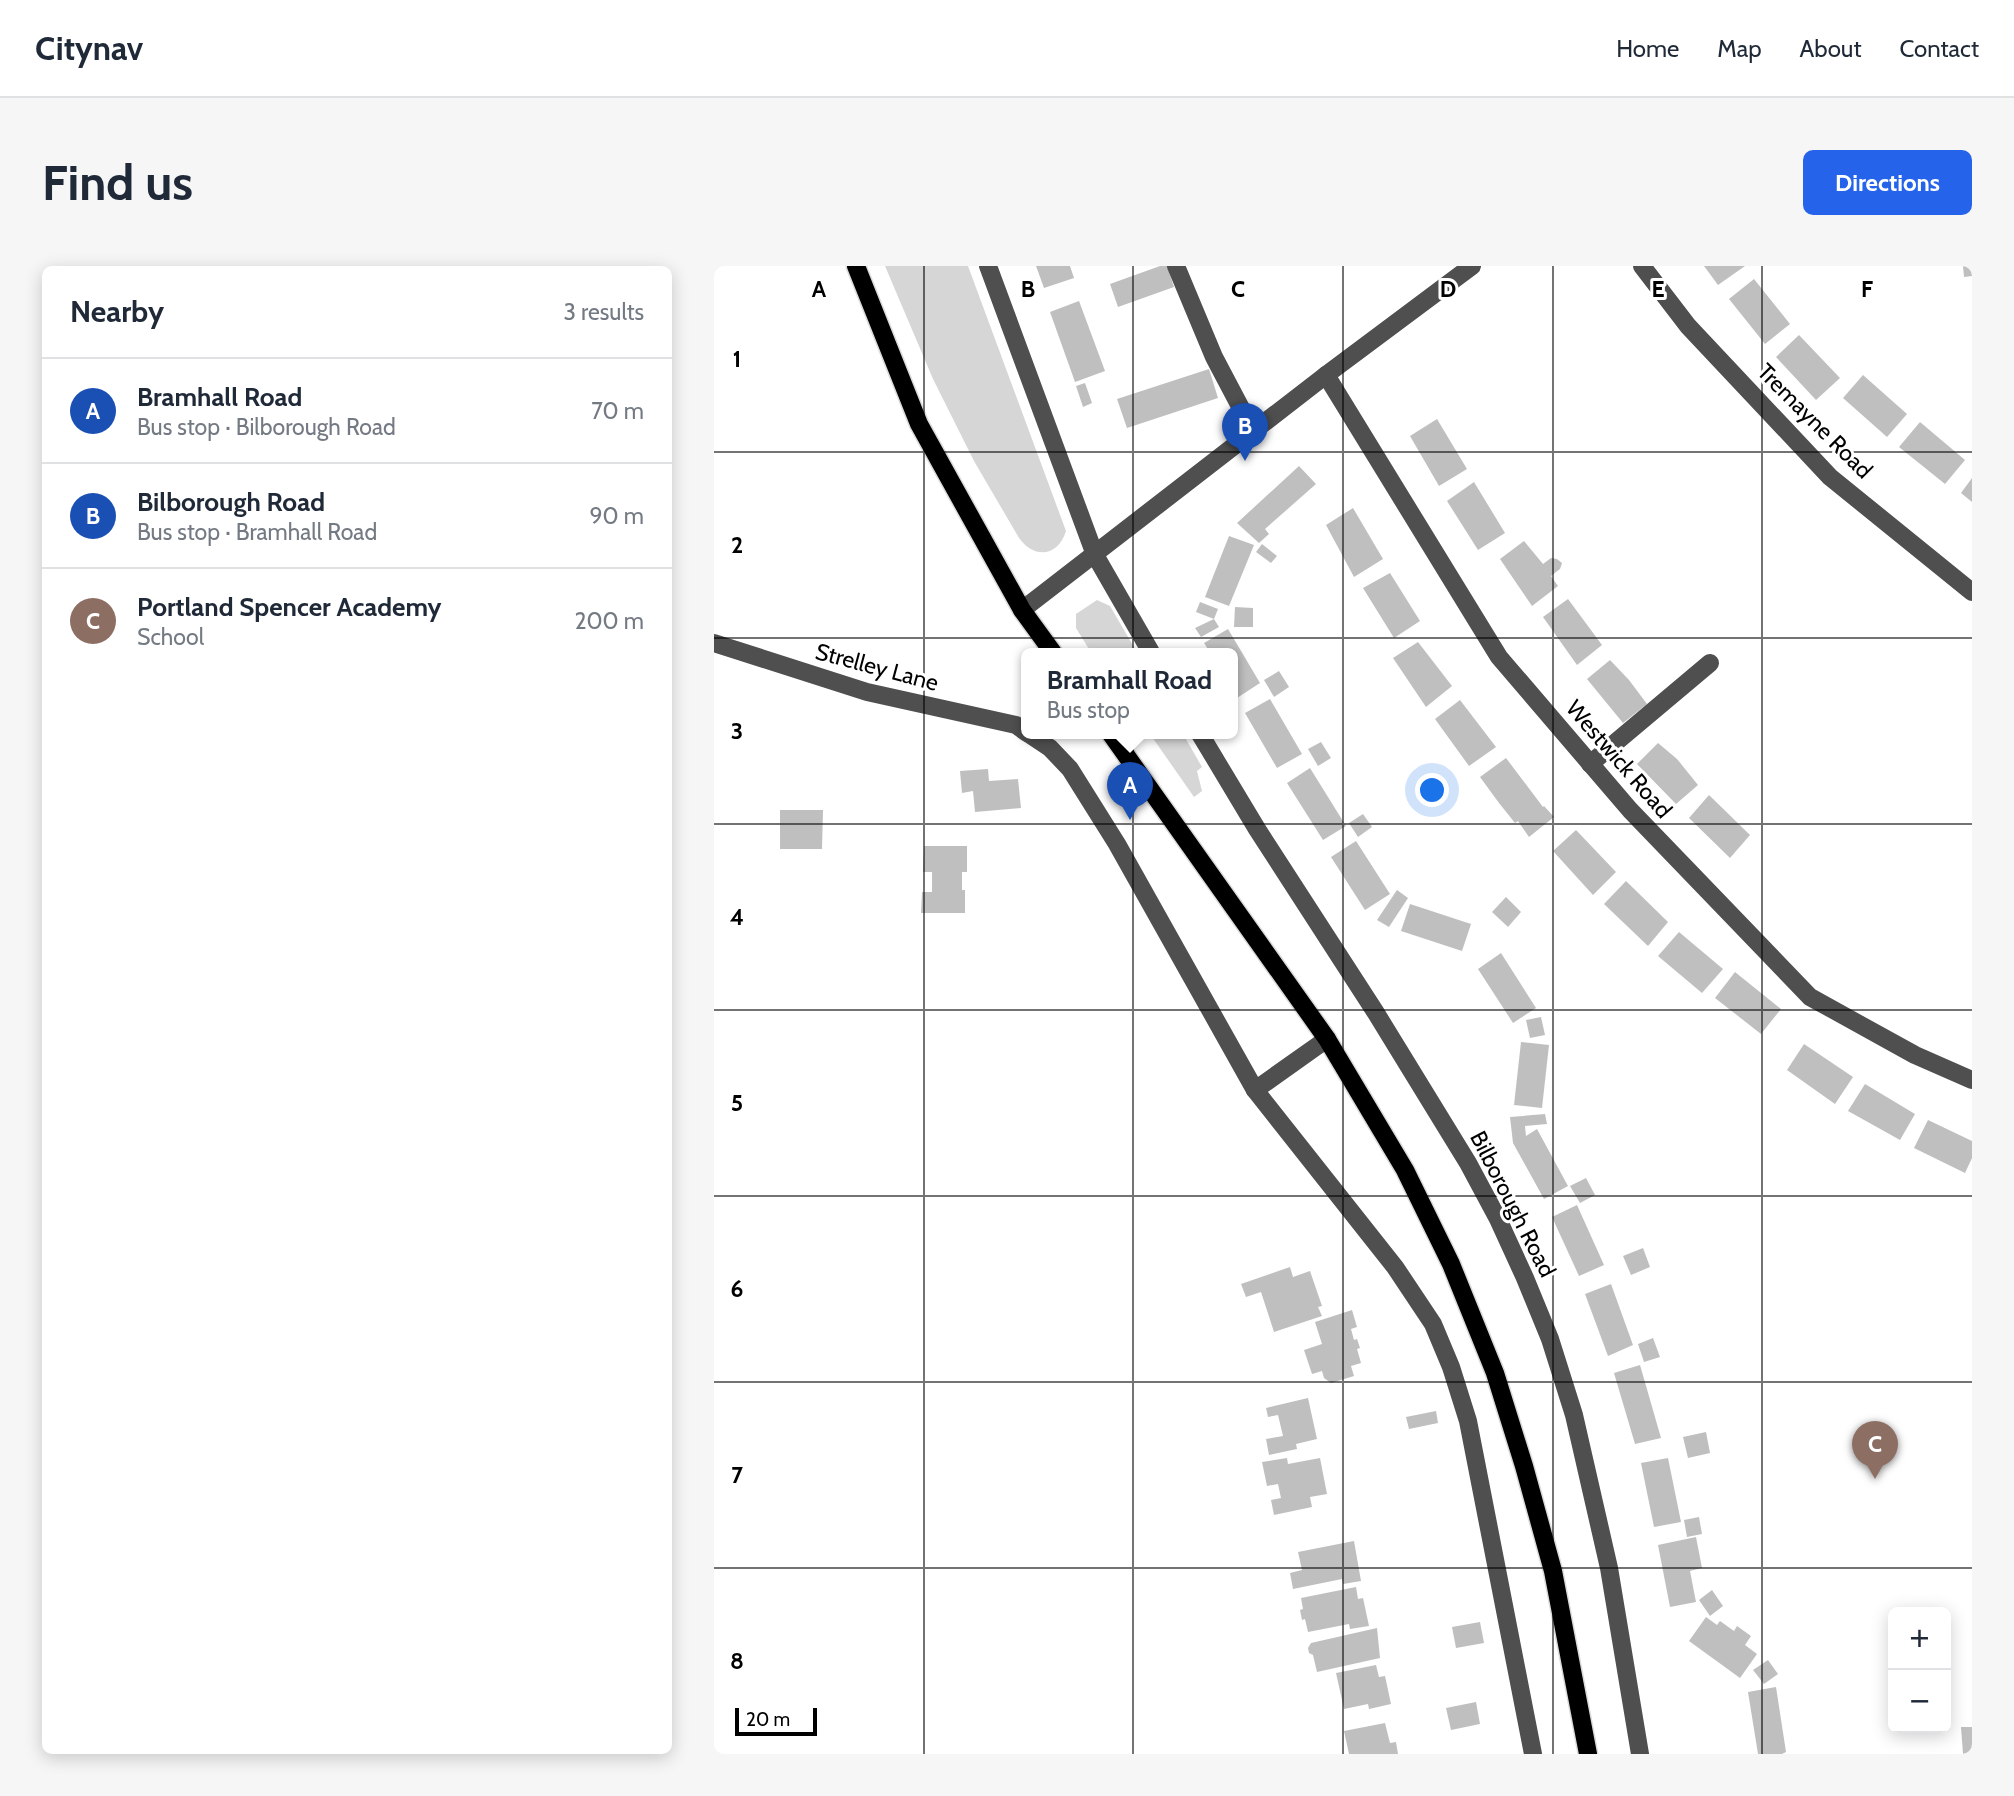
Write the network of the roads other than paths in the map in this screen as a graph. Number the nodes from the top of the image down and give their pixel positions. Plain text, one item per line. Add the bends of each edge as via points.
1 (856, 266) edge
2 (988, 266) edge
3 (1176, 266) edge
4 (1472, 266) edge
5 (1642, 266) edge
6 (1325, 375) junction
7 (1253, 431) junction
8 (1095, 555) junction
9 (1972, 592) edge
10 (1022, 610) junction
11 (714, 643) edge
12 (1050, 648) edge
13 (1149, 648) edge
14 (1710, 663) dead end
15 (1021, 729) edge
16 (1036, 739) edge
17 (1115, 739) edge
18 (1203, 739) edge
19 (1590, 764) junction
20 (1327, 1039) junction
21 (1972, 1080) edge
22 (1255, 1090) junction
23 (1533, 1754) edge
24 (1588, 1754) edge
25 (1640, 1754) edge

1 - 10 main road via 919,424
2 - 8 street
3 - 7 street via 1214,357
4 - 6 street
5 - 9 street, Tremayne Road via 1688,326 1830,477
6 - 7 street
6 - 19 street, Westwick Road via 1499,657
7 - 8 street
8 - 10 street
8 - 13 street
10 - 12 main road
11 - 15 street, Strelley Lane via 867,692
14 - 19 street
16 - 22 street, Strelley Lane via 1070,769
17 - 20 main road
18 - 25 street, Bilborough Road via 1461,1152 1525,1278 1574,1415 1609,1568
19 - 21 street, Westwick Road via 1810,997 1914,1055
20 - 22 street
20 - 24 main road via 1405,1170 1451,1264 1495,1373 1553,1571
22 - 23 street via 1395,1267 1433,1324 1468,1421

